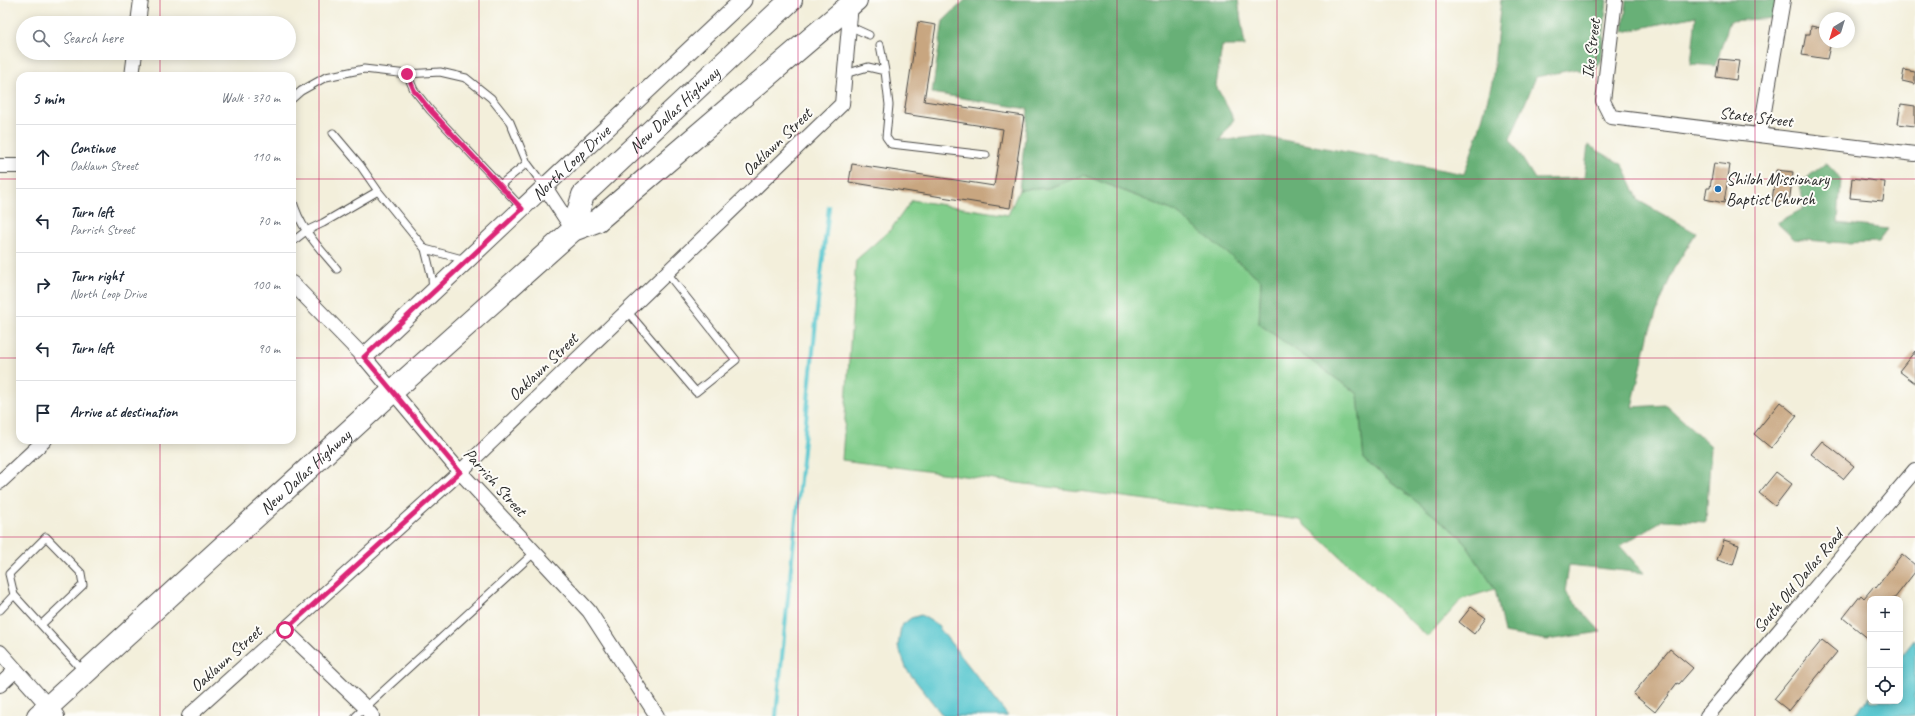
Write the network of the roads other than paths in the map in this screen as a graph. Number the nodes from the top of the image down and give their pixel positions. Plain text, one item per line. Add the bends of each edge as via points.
1 (141, 0) edge
2 (743, 0) edge
3 (791, 0) edge
4 (1615, 0) edge
5 (1783, 0) edge
6 (853, 2) edge
7 (139, 16) edge
8 (849, 26) junction
9 (868, 35) dead end
10 (880, 45) dead end
11 (134, 60) edge
12 (885, 71) junction
13 (133, 72) edge
14 (407, 74) junction
15 (845, 74) junction
16 (296, 95) edge
17 (1603, 102) joint
18 (333, 134) dead end
19 (1760, 135) junction
20 (1915, 154) edge
21 (986, 155) dead end
22 (526, 163) junction
23 (0, 166) edge
24 (16, 166) edge
25 (500, 185) junction
26 (545, 187) junction
27 (378, 191) junction
28 (522, 209) junction
29 (296, 213) edge
30 (573, 230) junction
31 (306, 231) junction
32 (296, 239) edge
33 (426, 249) junction
34 (466, 261) junction
35 (337, 269) dead end
36 (667, 273) junction
37 (296, 287) edge
38 (433, 292) junction
39 (627, 311) junction
40 (364, 357) junction
41 (393, 391) junction
42 (41, 444) edge
43 (1915, 470) edge
44 (460, 472) junction
45 (0, 482) edge
46 (535, 552) junction
47 (14, 595) junction
48 (0, 610) edge
49 (42, 624) junction
50 (285, 630) junction
51 (0, 652) edge
52 (16, 670) junction
53 (85, 673) junction
54 (0, 684) edge
55 (48, 713) edge
56 (364, 713) edge
57 (189, 716) edge
58 (657, 716) edge
59 (1707, 716) edge

1 - 7 street
2 - 26 street, North Loop Drive
3 - 30 main road, New Dallas Highway via 583,195
4 - 17 street, Ike Street
5 - 19 street
6 - 8 street, Oaklawn Street
6 - 30 main road, New Dallas Highway via 597,221
8 - 9 lane
8 - 15 street, Oaklawn Street
10 - 12 lane
11 - 13 street
12 - 15 lane via 868,67
12 - 21 lane via 889,104 886,137 891,144
14 - 16 lane via 364,69 326,77
14 - 22 lane via 440,72 466,78 490,98 510,122
14 - 25 lane via 414,90 430,110
15 - 36 street, Oaklawn Street via 842,104
17 - 19 street, State Street via 1611,117
18 - 27 lane
19 - 20 street, State Street
22 - 25 lane
22 - 26 lane
23 - 24 street
25 - 28 lane
26 - 28 street, North Loop Drive
26 - 30 street
27 - 31 lane
27 - 33 lane
28 - 34 street, North Loop Drive
29 - 31 lane
30 - 41 main road, New Dallas Highway
31 - 32 lane
31 - 35 lane
33 - 34 lane
33 - 38 lane
34 - 38 street, North Loop Drive
36 - 39 street, Oaklawn Street
36 - 39 lane via 736,360 696,392
37 - 40 street, Parrish Street
38 - 40 street, North Loop Drive
39 - 44 street, Oaklawn Street
40 - 41 street, Parrish Street
41 - 44 street, Parrish Street
41 - 53 main road, New Dallas Highway
42 - 45 street
43 - 59 street, South Old Dallas Road
44 - 46 street, Parrish Street
44 - 50 street, Oaklawn Street
46 - 56 lane
46 - 58 street, Parrish Street via 589,611
47 - 48 lane
47 - 49 lane
47 - 49 lane via 9,574 46,537 81,573 83,585
49 - 53 lane
50 - 56 street
50 - 57 street, Oaklawn Street
51 - 52 street
52 - 54 street
52 - 55 street
53 - 55 main road, New Dallas Highway

